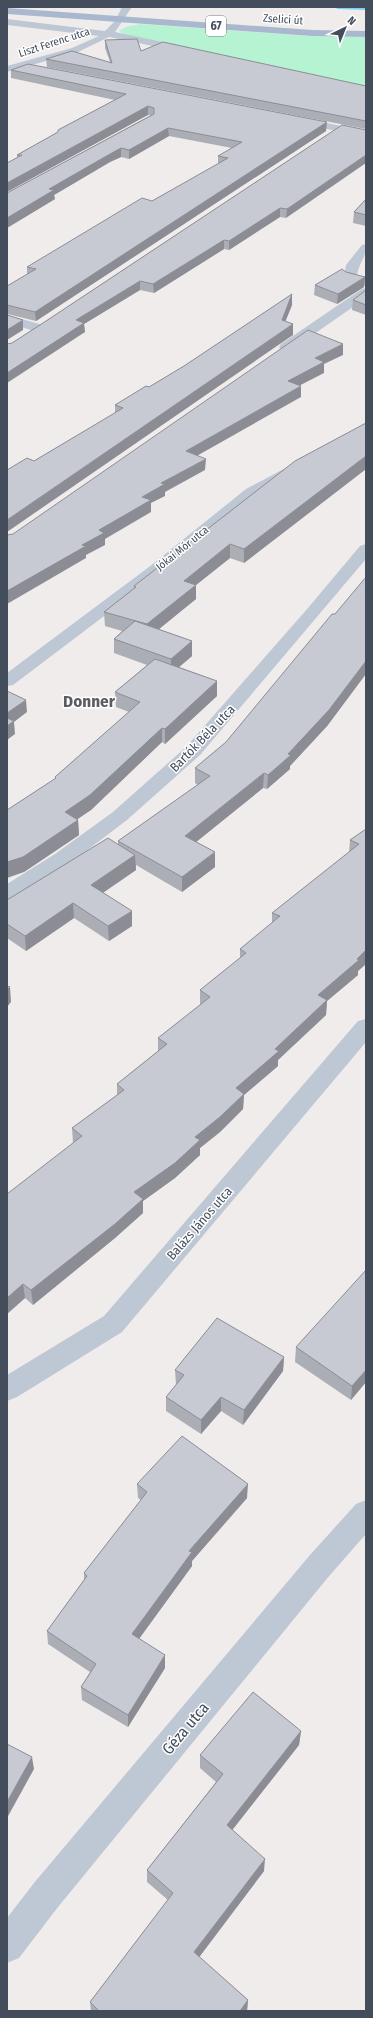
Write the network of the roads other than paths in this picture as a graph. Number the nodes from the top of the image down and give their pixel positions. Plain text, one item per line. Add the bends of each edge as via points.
1 (127, 7) edge
2 (7, 11) edge
3 (120, 19) junction
4 (7, 22) edge
5 (108, 34) junction
6 (366, 34) edge
7 (198, 52) edge
8 (19, 66) junction
9 (7, 69) edge
10 (41, 70) edge
11 (284, 118) edge
12 (339, 128) junction
13 (366, 134) edge
14 (326, 137) edge
15 (366, 248) edge
16 (366, 282) edge
17 (366, 292) edge
18 (51, 319) edge
19 (7, 320) edge
20 (38, 328) junction
21 (25, 336) edge
22 (275, 355) edge
23 (312, 458) edge
24 (366, 549) edge
25 (7, 681) edge
26 (7, 893) edge
27 (366, 1027) edge
28 (7, 1390) edge
29 (366, 1513) edge
30 (7, 1946) edge

1 - 3 street, Liszt Ferenc utca
2 - 3 main road, Zselici út / 67
3 - 5 street, Liszt Ferenc utca
3 - 6 main road, Zselici út / 67 via 312,33
4 - 5 street
5 - 7 street
5 - 8 street, Liszt Ferenc utca via 94,44
8 - 9 street, Liszt Ferenc utca
8 - 10 street
11 - 12 street
12 - 13 street
12 - 14 street
15 - 16 street via 352,265 350,278
17 - 22 street
18 - 20 street
19 - 20 street
20 - 21 street
23 - 25 street, Jókai Mór utca via 251,492 155,570
24 - 26 street, Bartók Béla utca via 193,751 120,816 62,859
27 - 28 street, Balázs János utca via 113,1324
29 - 30 street, Géza utca via 51,1889

